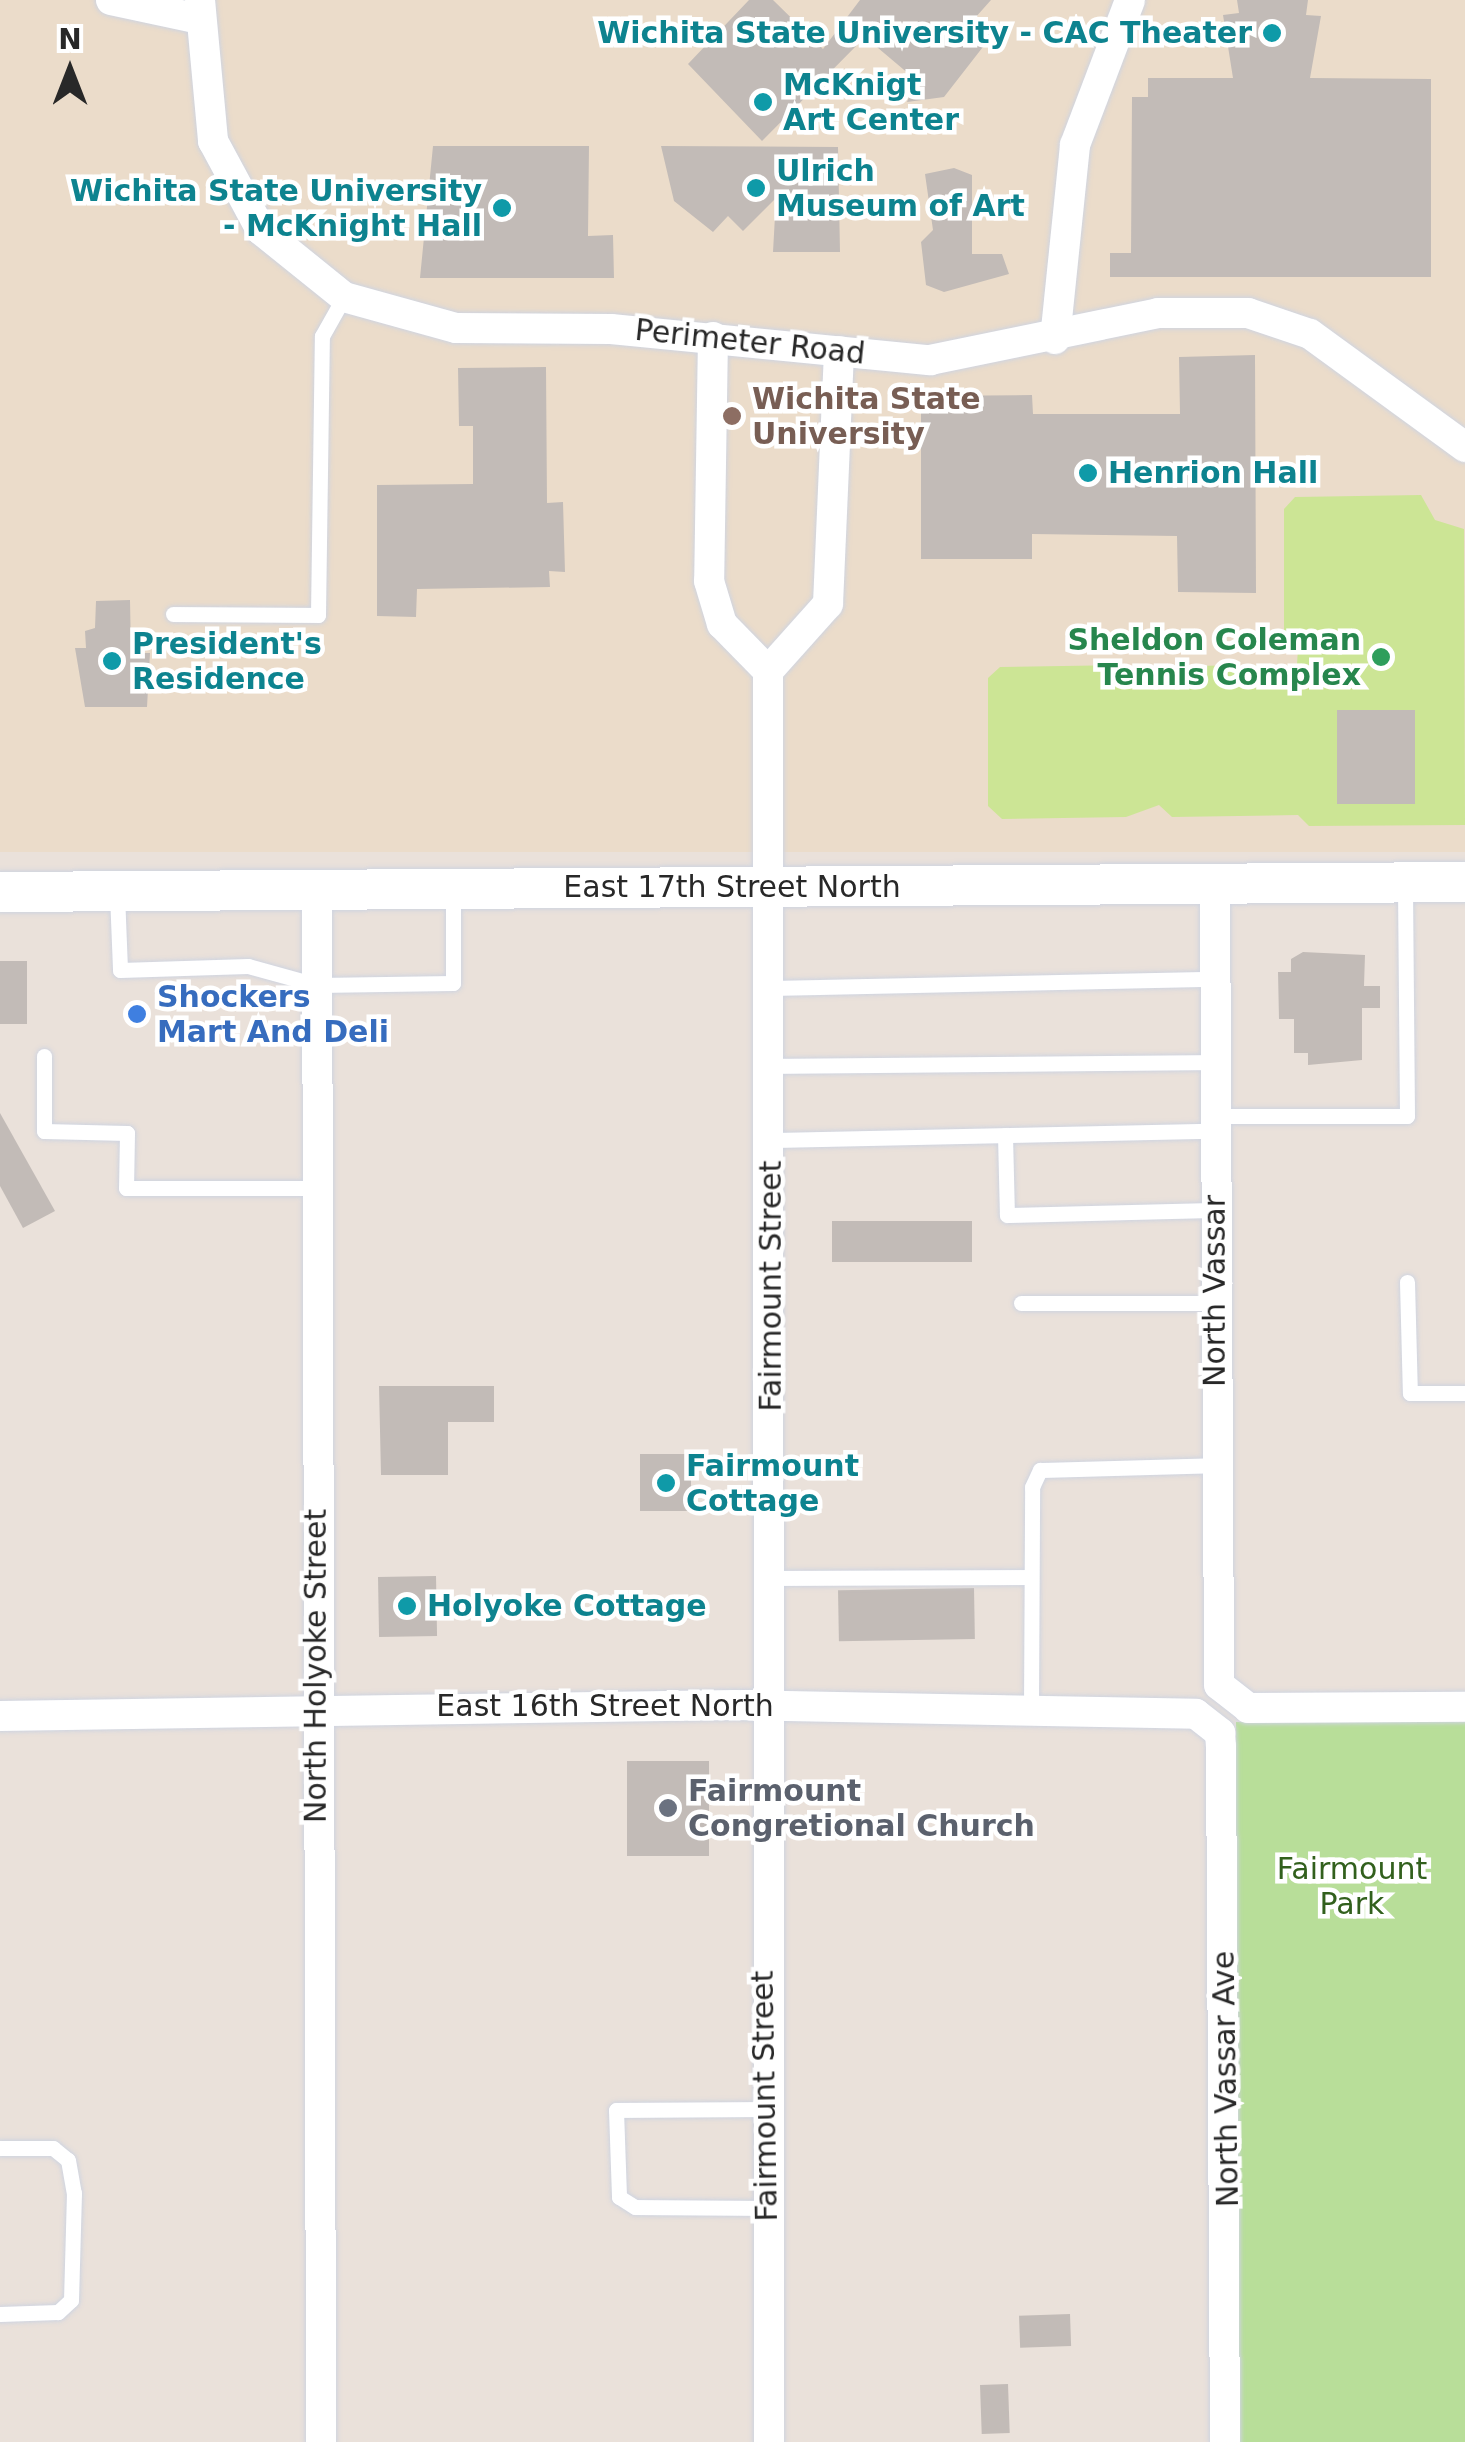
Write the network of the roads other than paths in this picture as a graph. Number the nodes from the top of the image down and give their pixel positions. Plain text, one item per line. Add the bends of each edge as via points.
1 (110, 0) edge
2 (1130, 0) edge
3 (200, 10) edge
4 (344, 298) junction
5 (712, 337) junction
6 (1055, 339) junction
7 (838, 350) junction
8 (1465, 447) edge
9 (173, 614) dead end
10 (768, 671) junction
11 (1405, 882) junction
12 (1465, 882) edge
13 (1215, 884) junction
14 (768, 887) junction
15 (453, 889) junction
16 (317, 890) junction
17 (116, 891) junction
18 (0, 892) edge
19 (1215, 979) junction
20 (316, 985) junction
21 (769, 988) junction
22 (44, 1056) dead end
23 (1215, 1062) junction
24 (769, 1066) junction
25 (1215, 1124) junction
26 (1005, 1135) junction
27 (770, 1140) junction
28 (316, 1188) junction
29 (1214, 1210) junction
30 (1407, 1282) dead end
31 (1214, 1302) junction
32 (1021, 1303) dead end
33 (1465, 1394) edge
34 (1214, 1466) junction
35 (1030, 1577) junction
36 (773, 1578) junction
37 (769, 1705) junction
38 (315, 1706) junction
39 (1465, 1707) edge
40 (1030, 1708) junction
41 (1217, 1709) junction
42 (0, 1716) edge
43 (765, 2109) junction
44 (0, 2148) edge
45 (766, 2208) junction
46 (0, 2314) edge
47 (321, 2442) edge
48 (769, 2442) edge
49 (1225, 2442) edge

1 - 3 street
2 - 6 street via 1075,145
3 - 4 street, Perimeter Road via 214,142 261,230
4 - 5 street, Perimeter Road via 456,328
4 - 9 lane via 322,336 318,615
5 - 7 street, Perimeter Road
5 - 10 street via 708,581 722,624
6 - 7 street, Perimeter Road via 930,360
6 - 8 street, Perimeter Road via 1158,314 1248,314 1310,334
7 - 10 street via 828,604
10 - 14 street, Fairmount Street
11 - 12 street, East 17th Street North
11 - 13 street, East 17th Street North
11 - 25 lane via 1407,1116
13 - 14 street, East 17th Street North
13 - 19 street, North Vassar
14 - 15 street, East 17th Street North
14 - 21 street, Fairmount Street
15 - 16 street, East 17th Street North
15 - 20 lane via 453,984
16 - 17 street, East 17th Street North
16 - 20 street, North Holyoke Street
17 - 18 street, East 17th Street North
17 - 20 lane via 120,970 248,966
19 - 21 lane
19 - 23 street, North Vassar
20 - 28 street, North Holyoke Street
21 - 24 street, Fairmount Street
22 - 28 lane via 44,1131 128,1134 126,1188
23 - 24 lane
23 - 25 street, North Vassar
24 - 27 street, Fairmount Street
25 - 26 lane
25 - 29 street, North Vassar
26 - 27 lane
26 - 29 lane via 1007,1214
27 - 36 street, Fairmount Street
28 - 38 street, North Holyoke Street
29 - 31 street, North Vassar
30 - 33 lane via 1410,1394
31 - 32 lane
31 - 34 street, North Vassar
34 - 35 lane via 1040,1470 1032,1487
34 - 41 street, North Vassar
35 - 36 lane
35 - 40 lane
36 - 37 street, Fairmount Street
37 - 38 street, East 16th Street North
37 - 40 street, East 16th Street North
37 - 43 street, Fairmount Street
38 - 42 street, East 16th Street North
38 - 47 street, North Holyoke Street
39 - 41 street, East 16th Street North
40 - 41 street, East 16th Street North
41 - 49 street, North Vassar Ave
43 - 45 street, Fairmount Street
43 - 45 lane via 616,2110 619,2197 634,2208
44 - 46 lane via 53,2148 68,2160 74,2193 71,2300 58,2312
45 - 48 street, Fairmount Street

